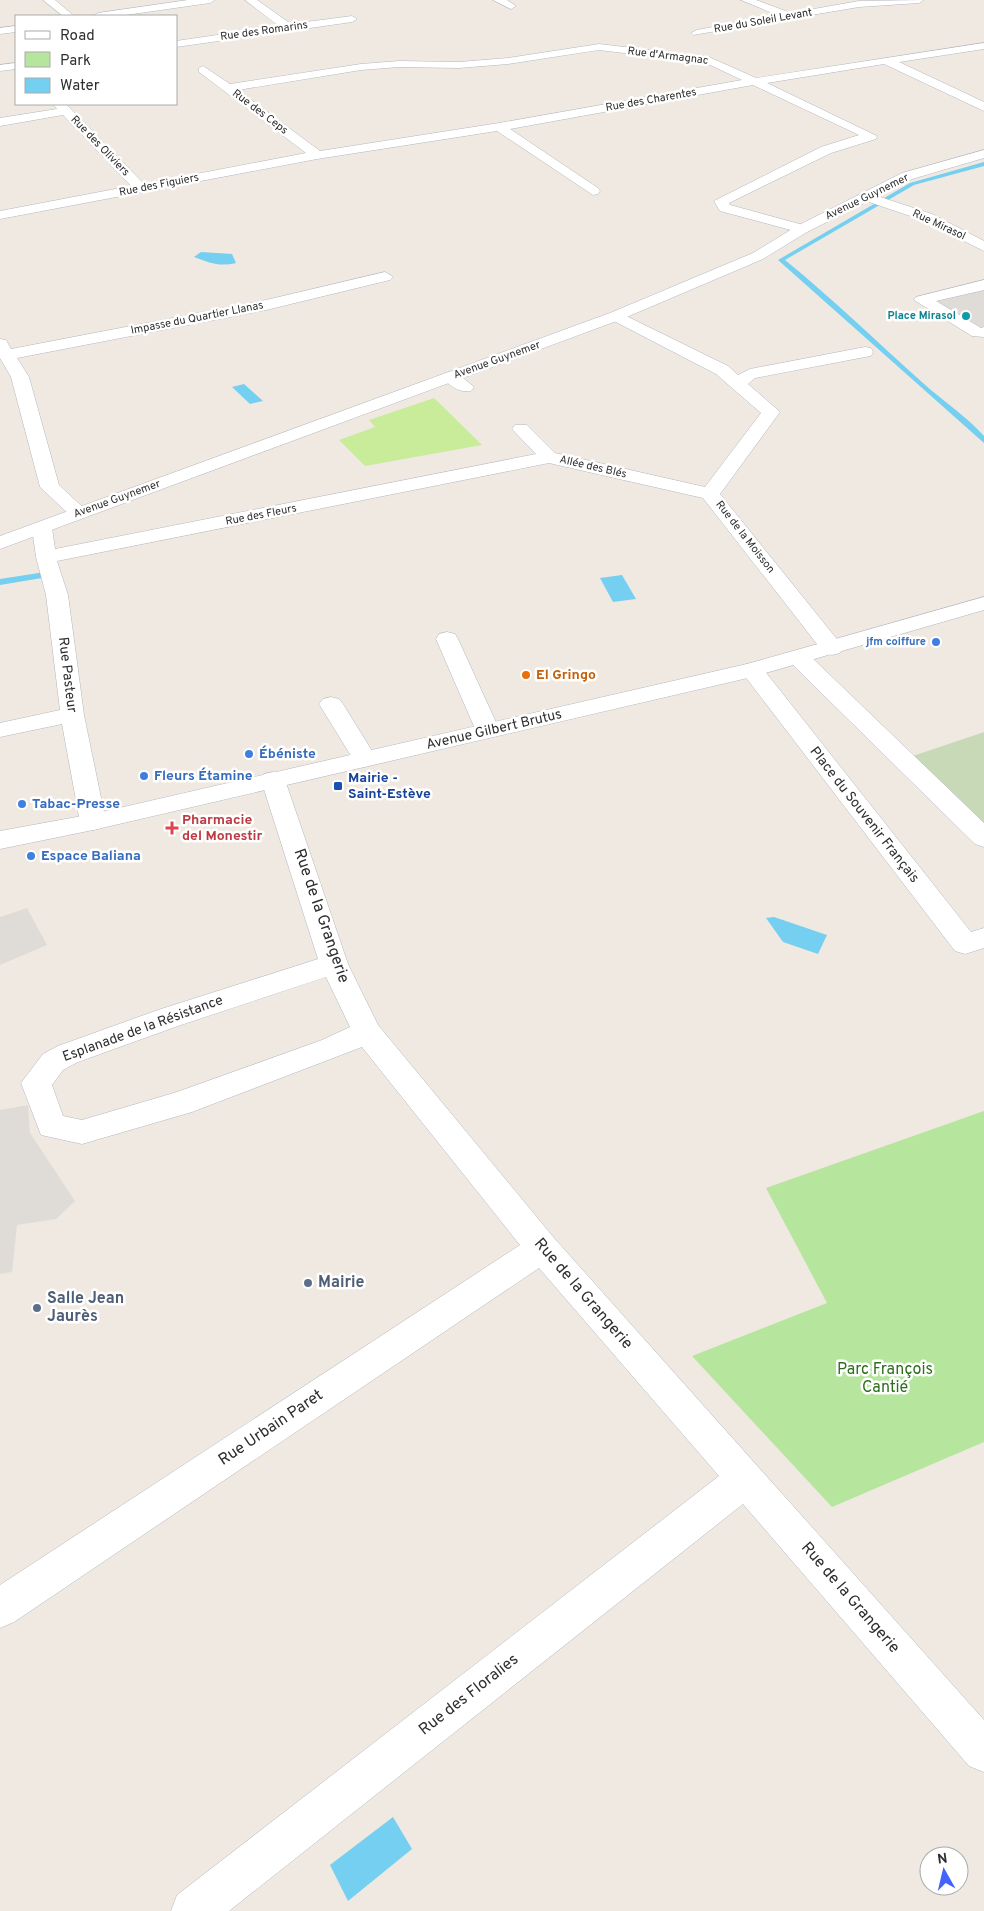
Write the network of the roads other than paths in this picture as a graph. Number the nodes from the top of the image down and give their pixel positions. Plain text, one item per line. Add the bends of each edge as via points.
1 (48, 0) edge
2 (210, 0) edge
3 (250, 0) edge
4 (498, 0) edge
5 (746, 0) edge
6 (919, 0) edge
7 (172, 2) edge
8 (510, 6) dead end
9 (68, 15) edge
10 (103, 15) edge
11 (789, 16) junction
12 (352, 19) dead end
13 (289, 28) junction
14 (15, 29) edge
15 (0, 31) edge
16 (697, 33) dead end
17 (178, 44) edge
18 (984, 46) edge
19 (886, 60) junction
20 (15, 66) edge
21 (0, 68) edge
22 (203, 70) dead end
23 (759, 81) junction
24 (228, 88) junction
25 (984, 107) edge
26 (62, 108) edge
27 (0, 122) edge
28 (499, 127) junction
29 (984, 154) edge
30 (317, 155) junction
31 (141, 188) junction
32 (593, 191) dead end
33 (876, 199) junction
34 (0, 215) edge
35 (802, 229) junction
36 (984, 247) edge
37 (385, 277) dead end
38 (984, 284) edge
39 (616, 316) junction
40 (984, 332) edge
41 (3, 350) edge
42 (865, 352) dead end
43 (451, 377) junction
44 (737, 384) junction
45 (465, 387) dead end
46 (521, 429) dead end
47 (549, 457) junction
48 (474, 472) joint
49 (710, 494) junction
50 (79, 513) junction
51 (42, 528) junction
52 (0, 543) edge
53 (46, 556) junction
54 (984, 603) edge
55 (447, 639) dead end
56 (832, 648) junction
57 (799, 658) junction
58 (752, 670) junction
59 (331, 704) dead end
60 (72, 715) junction
61 (0, 730) edge
62 (488, 731) junction
63 (365, 759) junction
64 (273, 780) junction
65 (92, 822) junction
66 (984, 838) edge
67 (0, 840) edge
68 (984, 938) edge
69 (334, 964) junction
70 (367, 1032) junction
71 (542, 1248) junction
72 (745, 1479) junction
73 (0, 1608) edge
74 (984, 1751) edge
75 (193, 1911) edge

1 - 9 street
2 - 7 street
3 - 13 street
4 - 8 street
5 - 11 street
6 - 11 street, Rue du Soleil Levant via 858,4
7 - 10 street
11 - 16 street, Rue du Soleil Levant
12 - 13 street, Rue des Romarins
13 - 17 street, Rue des Romarins
14 - 15 street
18 - 19 street, Rue des Charentes
19 - 23 street, Rue des Charentes
19 - 25 street
20 - 21 street
22 - 24 street, Rue des Ceps
23 - 24 street, Rue d'Armagnac via 709,60 599,47 459,65 361,67
23 - 28 street, Rue des Charentes
23 - 35 street, Rue d'Armagnac via 871,136 826,150 721,201 725,208
24 - 30 street, Rue des Ceps
26 - 27 street
26 - 31 street, Rue des Oliviers
28 - 30 street, Rue des Charentes
28 - 32 street
29 - 33 street, Avenue Guynemer via 907,176
30 - 31 street, Rue des Figuiers
31 - 34 street, Rue des Figuiers
33 - 35 street, Avenue Guynemer
33 - 36 street, Rue Mirasol via 927,217
35 - 39 street, Avenue Guynemer via 758,256
37 - 41 street, Impasse du Quartier Llanas via 266,305
38 - 40 street via 922,300 978,333
39 - 43 street, Avenue Guynemer
39 - 44 street, Rue de la Moisson via 722,370
41 - 50 street via 20,377 50,487
42 - 44 street via 750,374
43 - 45 street
43 - 50 street, Avenue Guynemer
44 - 49 street, Rue de la Moisson via 771,412
46 - 47 street
47 - 48 street, Allée des Blés
47 - 49 street, Allée des Blés
48 - 53 street, Rue des Fleurs
49 - 56 street, Rue de la Moisson
50 - 51 street, Avenue Guynemer
51 - 52 street, Avenue Guynemer
51 - 53 street, Rue Pasteur
53 - 60 street, Rue Pasteur via 57,596
54 - 56 street, Avenue Gilbert Brutus
55 - 62 street
56 - 57 street, Avenue Gilbert Brutus
57 - 58 street, Avenue Gilbert Brutus
57 - 66 street
58 - 62 street, Avenue Gilbert Brutus
58 - 68 street, Place du Souvenir Français via 965,944
59 - 63 street
60 - 61 street
60 - 65 street, Rue Pasteur
62 - 63 street, Avenue Gilbert Brutus
63 - 64 street, Avenue Gilbert Brutus
64 - 65 street, Avenue Gilbert Brutus
64 - 69 street, Rue de la Grangerie
65 - 67 street, Avenue Gilbert Brutus
69 - 70 street, Rue de la Grangerie
69 - 70 street, Esplanade de la Résistance via 168,1018 53,1062 36,1083 52,1126 82,1132 181,1103
70 - 71 street, Rue de la Grangerie
71 - 72 street, Rue de la Grangerie
71 - 73 street, Rue Urbain Paret
72 - 74 street, Rue de la Grangerie
72 - 75 street, Rue des Floralies

